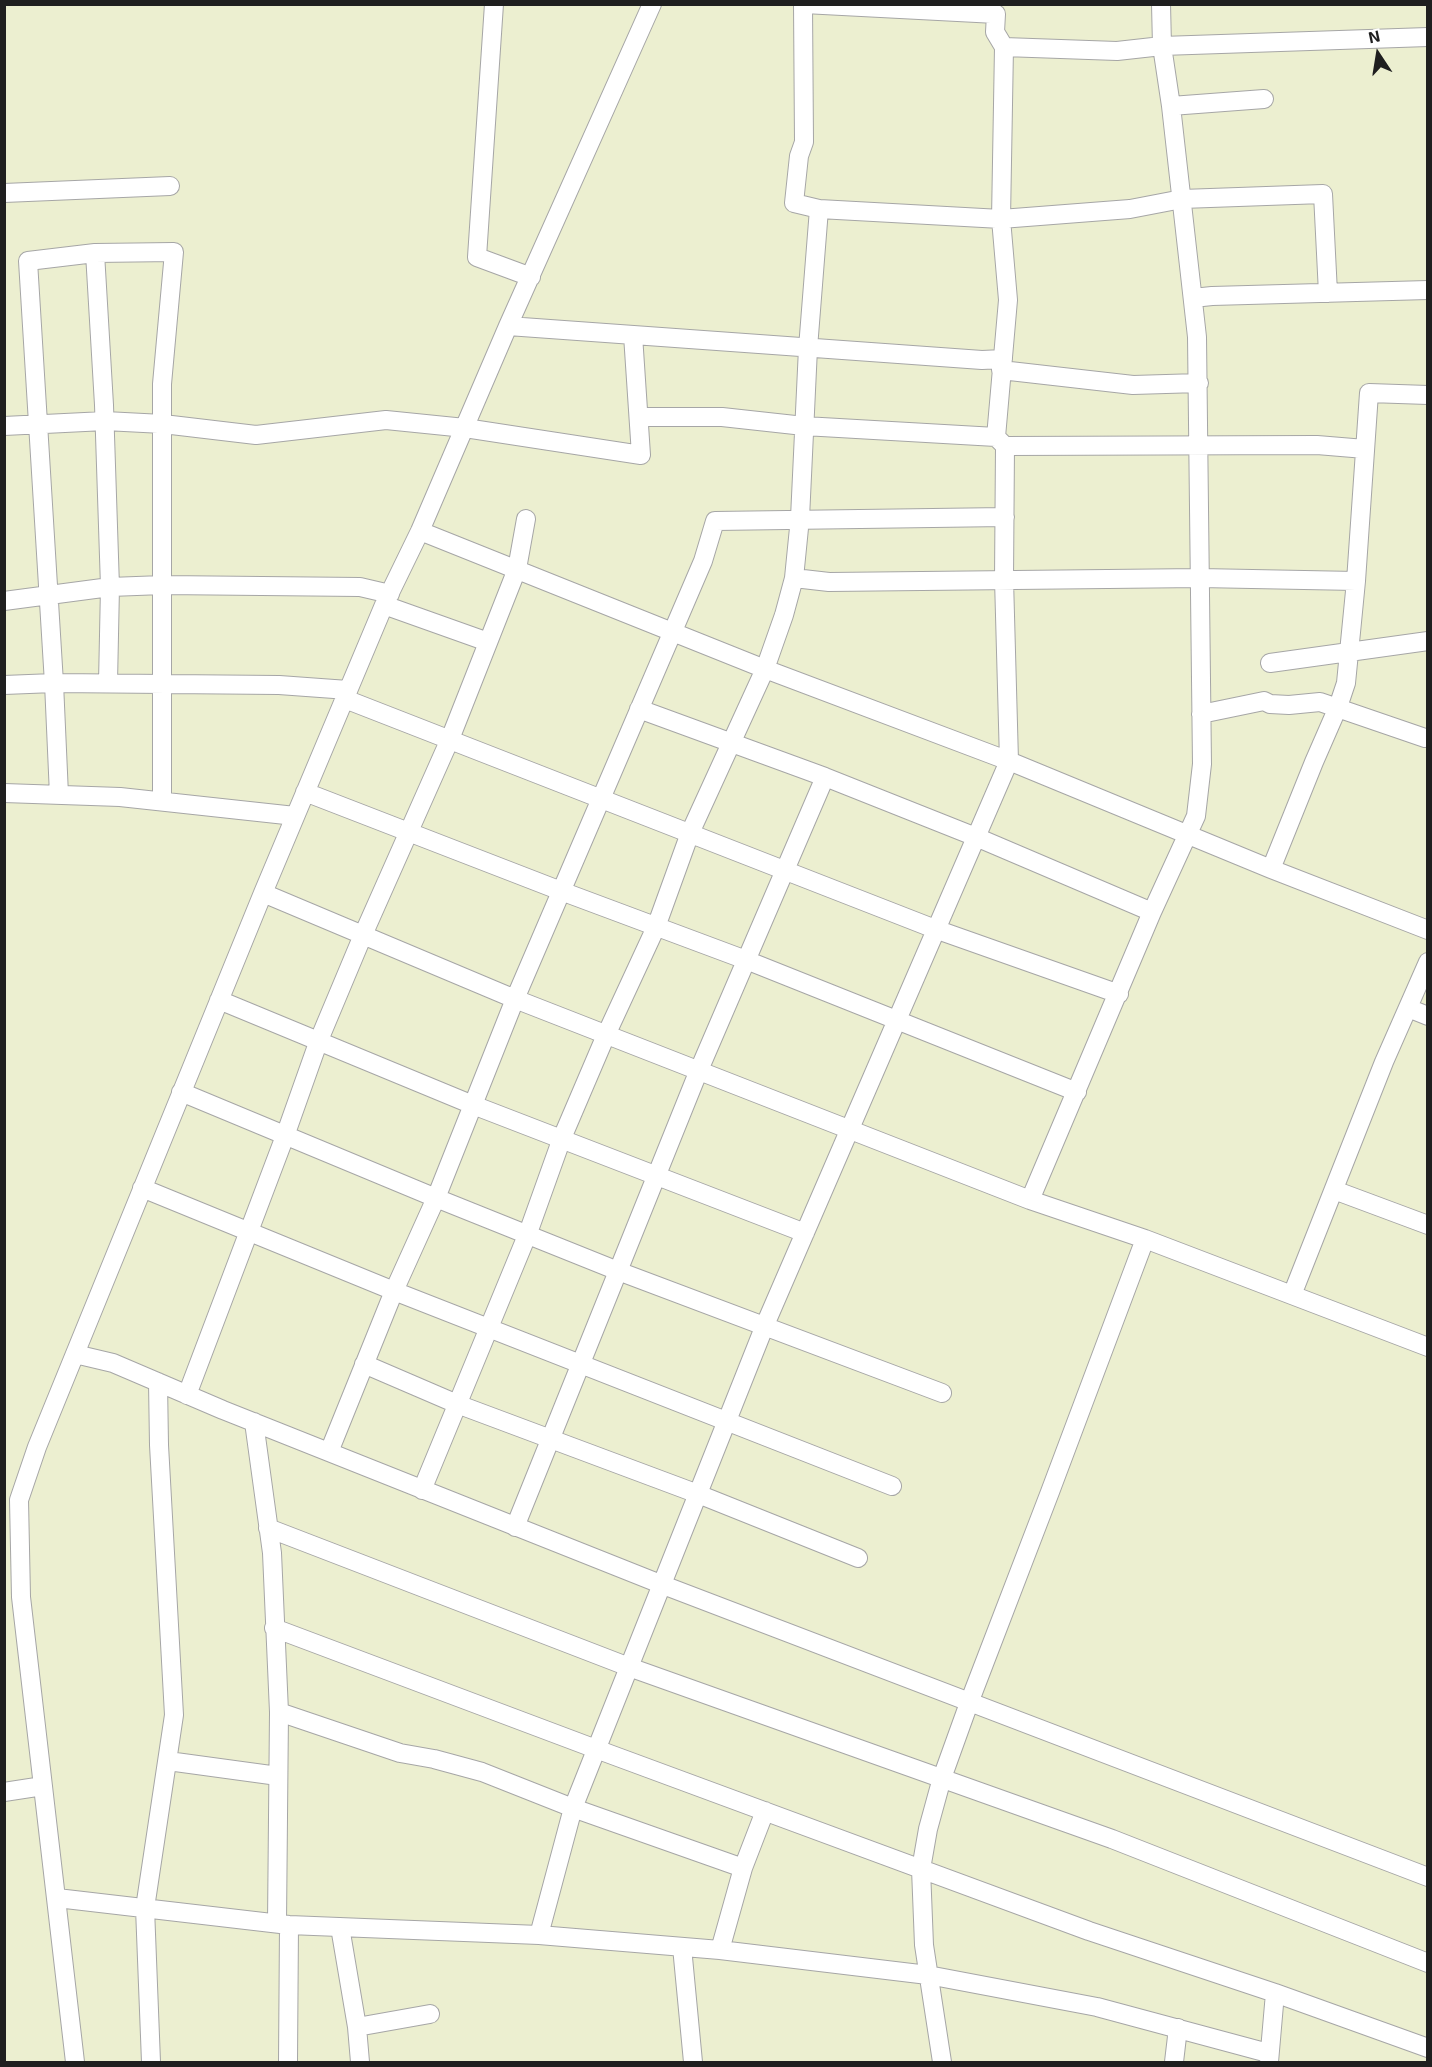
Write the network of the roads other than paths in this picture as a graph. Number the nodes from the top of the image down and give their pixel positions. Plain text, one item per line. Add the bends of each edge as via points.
1 (494, 4) edge
2 (652, 4) edge
3 (804, 4) edge
4 (1161, 4) edge
5 (1428, 38) edge
6 (1162, 46) junction
7 (1004, 47) junction
8 (1263, 99) dead end
9 (1171, 106) junction
10 (170, 186) dead end
11 (4, 193) edge
12 (1182, 199) junction
13 (819, 209) junction
14 (1001, 219) junction
15 (95, 253) junction
16 (531, 277) junction
17 (1428, 290) edge
18 (1328, 293) junction
19 (1193, 298) junction
20 (508, 326) junction
21 (633, 335) junction
22 (808, 348) junction
23 (1002, 365) junction
24 (1198, 383) junction
25 (1428, 395) edge
26 (639, 417) junction
27 (105, 421) junction
28 (163, 424) junction
29 (4, 426) edge
30 (38, 426) junction
31 (804, 426) junction
32 (465, 428) junction
33 (1000, 442) junction
34 (1199, 446) junction
35 (1365, 449) junction
36 (1005, 517) junction
37 (800, 518) junction
38 (526, 519) dead end
39 (420, 531) junction
40 (516, 569) junction
41 (794, 578) junction
42 (1200, 578) junction
43 (1004, 579) junction
44 (1356, 580) junction
45 (163, 585) junction
46 (110, 587) junction
47 (49, 596) junction
48 (387, 599) junction
49 (4, 601) edge
50 (673, 633) junction
51 (1428, 641) edge
52 (488, 642) junction
53 (1350, 652) junction
54 (1270, 663) dead end
55 (765, 669) junction
56 (54, 683) junction
57 (108, 683) junction
58 (4, 684) edge
59 (163, 684) junction
60 (347, 694) junction
61 (1338, 707) junction
62 (639, 709) junction
63 (1201, 714) junction
64 (1425, 738) dead end
65 (450, 739) junction
66 (731, 744) junction
67 (1010, 761) junction
68 (825, 777) junction
69 (305, 792) junction
70 (4, 793) edge
71 (58, 795) junction
72 (600, 798) junction
73 (162, 801) junction
74 (295, 816) junction
75 (408, 833) junction
76 (690, 833) junction
77 (1189, 835) junction
78 (976, 837) junction
79 (1271, 869) junction
80 (786, 870) junction
81 (561, 891) junction
82 (263, 892) junction
83 (1152, 912) junction
84 (656, 927) junction
85 (935, 929) junction
86 (1428, 930) edge
87 (363, 935) junction
88 (746, 960) junction
89 (1428, 962) edge
90 (1119, 994) junction
91 (515, 999) junction
92 (219, 1000) junction
93 (1408, 1008) junction
94 (1428, 1016) edge
95 (897, 1019) junction
96 (606, 1035) junction
97 (318, 1041) junction
98 (699, 1070) junction
99 (182, 1092) junction
100 (1077, 1092) junction
101 (472, 1105) junction
102 (851, 1129) junction
103 (285, 1136) junction
104 (562, 1138) junction
105 (657, 1176) junction
106 (142, 1188) junction
107 (1334, 1190) junction
108 (436, 1198) junction
109 (1030, 1200) junction
110 (1428, 1225) edge
111 (248, 1231) junction
112 (528, 1233) junction
113 (805, 1233) junction
114 (1145, 1239) junction
115 (618, 1271) junction
116 (394, 1291) junction
117 (1292, 1295) junction
118 (765, 1325) junction
119 (489, 1327) junction
120 (1428, 1347) edge
121 (75, 1354) junction
122 (580, 1363) junction
123 (364, 1364) junction
124 (158, 1382) junction
125 (942, 1393) dead end
126 (187, 1395) junction
127 (457, 1404) junction
128 (727, 1420) junction
129 (254, 1422) junction
130 (550, 1439) junction
131 (329, 1452) junction
132 (892, 1486) dead end
133 (422, 1490) junction
134 (698, 1494) junction
135 (515, 1527) junction
136 (268, 1528) junction
137 (858, 1558) dead end
138 (663, 1585) junction
139 (274, 1628) junction
140 (629, 1667) junction
141 (969, 1702) junction
142 (279, 1712) junction
143 (596, 1749) junction
144 (168, 1761) junction
145 (278, 1776) junction
146 (942, 1778) junction
147 (44, 1786) junction
148 (4, 1792) edge
149 (573, 1808) junction
150 (765, 1811) junction
151 (743, 1868) junction
152 (921, 1869) junction
153 (1428, 1877) edge
154 (57, 1898) junction
155 (145, 1908) junction
156 (283, 1924) junction
157 (340, 1927) junction
158 (539, 1935) junction
159 (682, 1947) junction
160 (720, 1950) junction
161 (1428, 1963) edge
162 (928, 1976) junction
163 (1275, 1994) junction
164 (430, 2014) dead end
165 (357, 2027) junction
166 (1178, 2028) junction
167 (1428, 2048) edge
168 (1269, 2058) edge
169 (75, 2062) edge
170 (151, 2062) edge
171 (288, 2062) edge
172 (360, 2062) edge
173 (693, 2062) edge
174 (942, 2062) edge
175 (1174, 2062) edge

1 - 16 street via 477,257
2 - 16 street
3 - 7 street via 996,14 995,32
3 - 13 street via 804,142 794,203
4 - 6 street
5 - 6 street
6 - 7 street via 1118,51
6 - 9 street
7 - 14 street
8 - 9 street
9 - 12 street
10 - 11 street
12 - 14 street via 1130,209
12 - 18 street via 1323,194
12 - 19 street
13 - 14 street
13 - 22 street
14 - 23 street via 1008,300
15 - 27 street
15 - 28 street via 174,252 162,384
15 - 30 street via 28,261
16 - 20 street
17 - 18 street
18 - 19 street
19 - 24 street
20 - 21 street
20 - 32 street
21 - 22 street
21 - 26 street
22 - 23 street via 982,360
22 - 31 street
23 - 24 street via 1133,386
23 - 33 street
24 - 34 street
25 - 35 street via 1369,393
26 - 31 street via 722,417
26 - 32 street via 641,454
27 - 28 street
27 - 30 street
27 - 46 street
28 - 32 street via 256,435 386,420
28 - 45 street
29 - 30 street
30 - 47 street
31 - 33 street
31 - 37 street
32 - 39 street
33 - 34 street
33 - 36 street
34 - 35 street via 1317,445
34 - 42 street
35 - 44 street
36 - 37 street
36 - 43 street
37 - 41 street
37 - 50 street via 715,521
38 - 40 street
39 - 40 street
39 - 48 street
40 - 50 street
40 - 52 street
41 - 43 street via 829,582
41 - 55 street
42 - 43 street
42 - 44 street
42 - 63 street
43 - 67 street
44 - 53 street
45 - 46 street
45 - 48 street via 360,587
45 - 59 street
46 - 47 street
46 - 57 street
47 - 49 street
47 - 56 street
48 - 52 street
48 - 60 street
50 - 55 street
50 - 62 street
51 - 53 street
52 - 65 street
53 - 54 street
53 - 61 street
55 - 66 street
55 - 67 street
56 - 57 street
56 - 58 street
56 - 71 street
57 - 59 street
59 - 60 street via 279,685
59 - 73 street
60 - 65 street
60 - 69 street
61 - 63 street via 1320,702 1289,705 1264,701
61 - 64 street
61 - 79 street
62 - 66 street
62 - 72 street
63 - 77 street via 1202,764 1196,816
65 - 72 street
65 - 75 street
66 - 68 street
66 - 76 street
67 - 77 street
67 - 78 street
68 - 78 street
68 - 80 street
69 - 74 street
69 - 75 street
70 - 71 street
71 - 73 street
72 - 76 street
72 - 81 street
73 - 74 street
74 - 82 street
75 - 81 street
75 - 87 street
76 - 80 street
76 - 84 street
77 - 79 street
77 - 83 street
78 - 83 street
78 - 85 street
79 - 86 street
80 - 85 street
80 - 88 street
81 - 84 street
81 - 91 street
82 - 87 street
82 - 92 street
83 - 90 street
84 - 88 street
84 - 96 street
85 - 90 street
85 - 95 street
87 - 91 street
87 - 97 street
88 - 95 street
88 - 98 street
89 - 93 street
90 - 100 street
91 - 96 street
91 - 101 street
92 - 97 street
92 - 99 street
93 - 94 street
93 - 107 street
95 - 100 street
95 - 102 street
96 - 98 street
96 - 104 street
97 - 101 street
97 - 103 street
98 - 102 street
98 - 105 street
99 - 103 street
99 - 106 street
100 - 109 street
101 - 104 street
101 - 108 street
102 - 109 street
102 - 113 street
103 - 108 street
103 - 111 street
104 - 105 street
104 - 112 street
105 - 113 street
105 - 115 street
106 - 111 street
106 - 121 street
107 - 110 street
107 - 117 street
108 - 112 street
108 - 116 street
109 - 114 street
111 - 116 street
111 - 126 street
112 - 115 street
112 - 119 street
113 - 118 street
114 - 117 street
114 - 141 street
115 - 118 street
115 - 122 street
116 - 119 street
116 - 123 street
117 - 120 street
118 - 125 street
118 - 128 street
119 - 122 street
119 - 127 street
121 - 124 street via 113,1363
121 - 147 street via 19,1500 21,1597
122 - 128 street
122 - 130 street
123 - 127 street
123 - 131 street
124 - 126 street
124 - 144 street via 174,1715
126 - 129 street
127 - 130 street
127 - 133 street
128 - 132 street
128 - 134 street
129 - 131 street
129 - 136 street
130 - 134 street
130 - 135 street
131 - 133 street
133 - 135 street
134 - 137 street
134 - 138 street
135 - 138 street
136 - 139 street
136 - 140 street
138 - 140 street
138 - 141 street
139 - 142 street
139 - 143 street
140 - 143 street
140 - 146 street
141 - 146 street
141 - 153 street
142 - 145 street
142 - 149 street via 400,1753 482,1772
143 - 149 street
143 - 150 street
144 - 145 street
144 - 155 street
145 - 156 street
146 - 152 street
146 - 161 street via 1112,1839
147 - 148 street
147 - 154 street
149 - 151 street
149 - 158 street
150 - 151 street
150 - 152 street
151 - 160 street
152 - 162 street
152 - 163 street
154 - 155 street
154 - 169 street
155 - 156 street
155 - 170 street
156 - 157 street
156 - 171 street
157 - 158 street
157 - 165 street
158 - 159 street
159 - 160 street
159 - 173 street
160 - 162 street
162 - 166 street via 1097,2007
162 - 174 street
163 - 167 street
163 - 168 street
164 - 165 street
165 - 172 street
166 - 168 street
166 - 175 street

